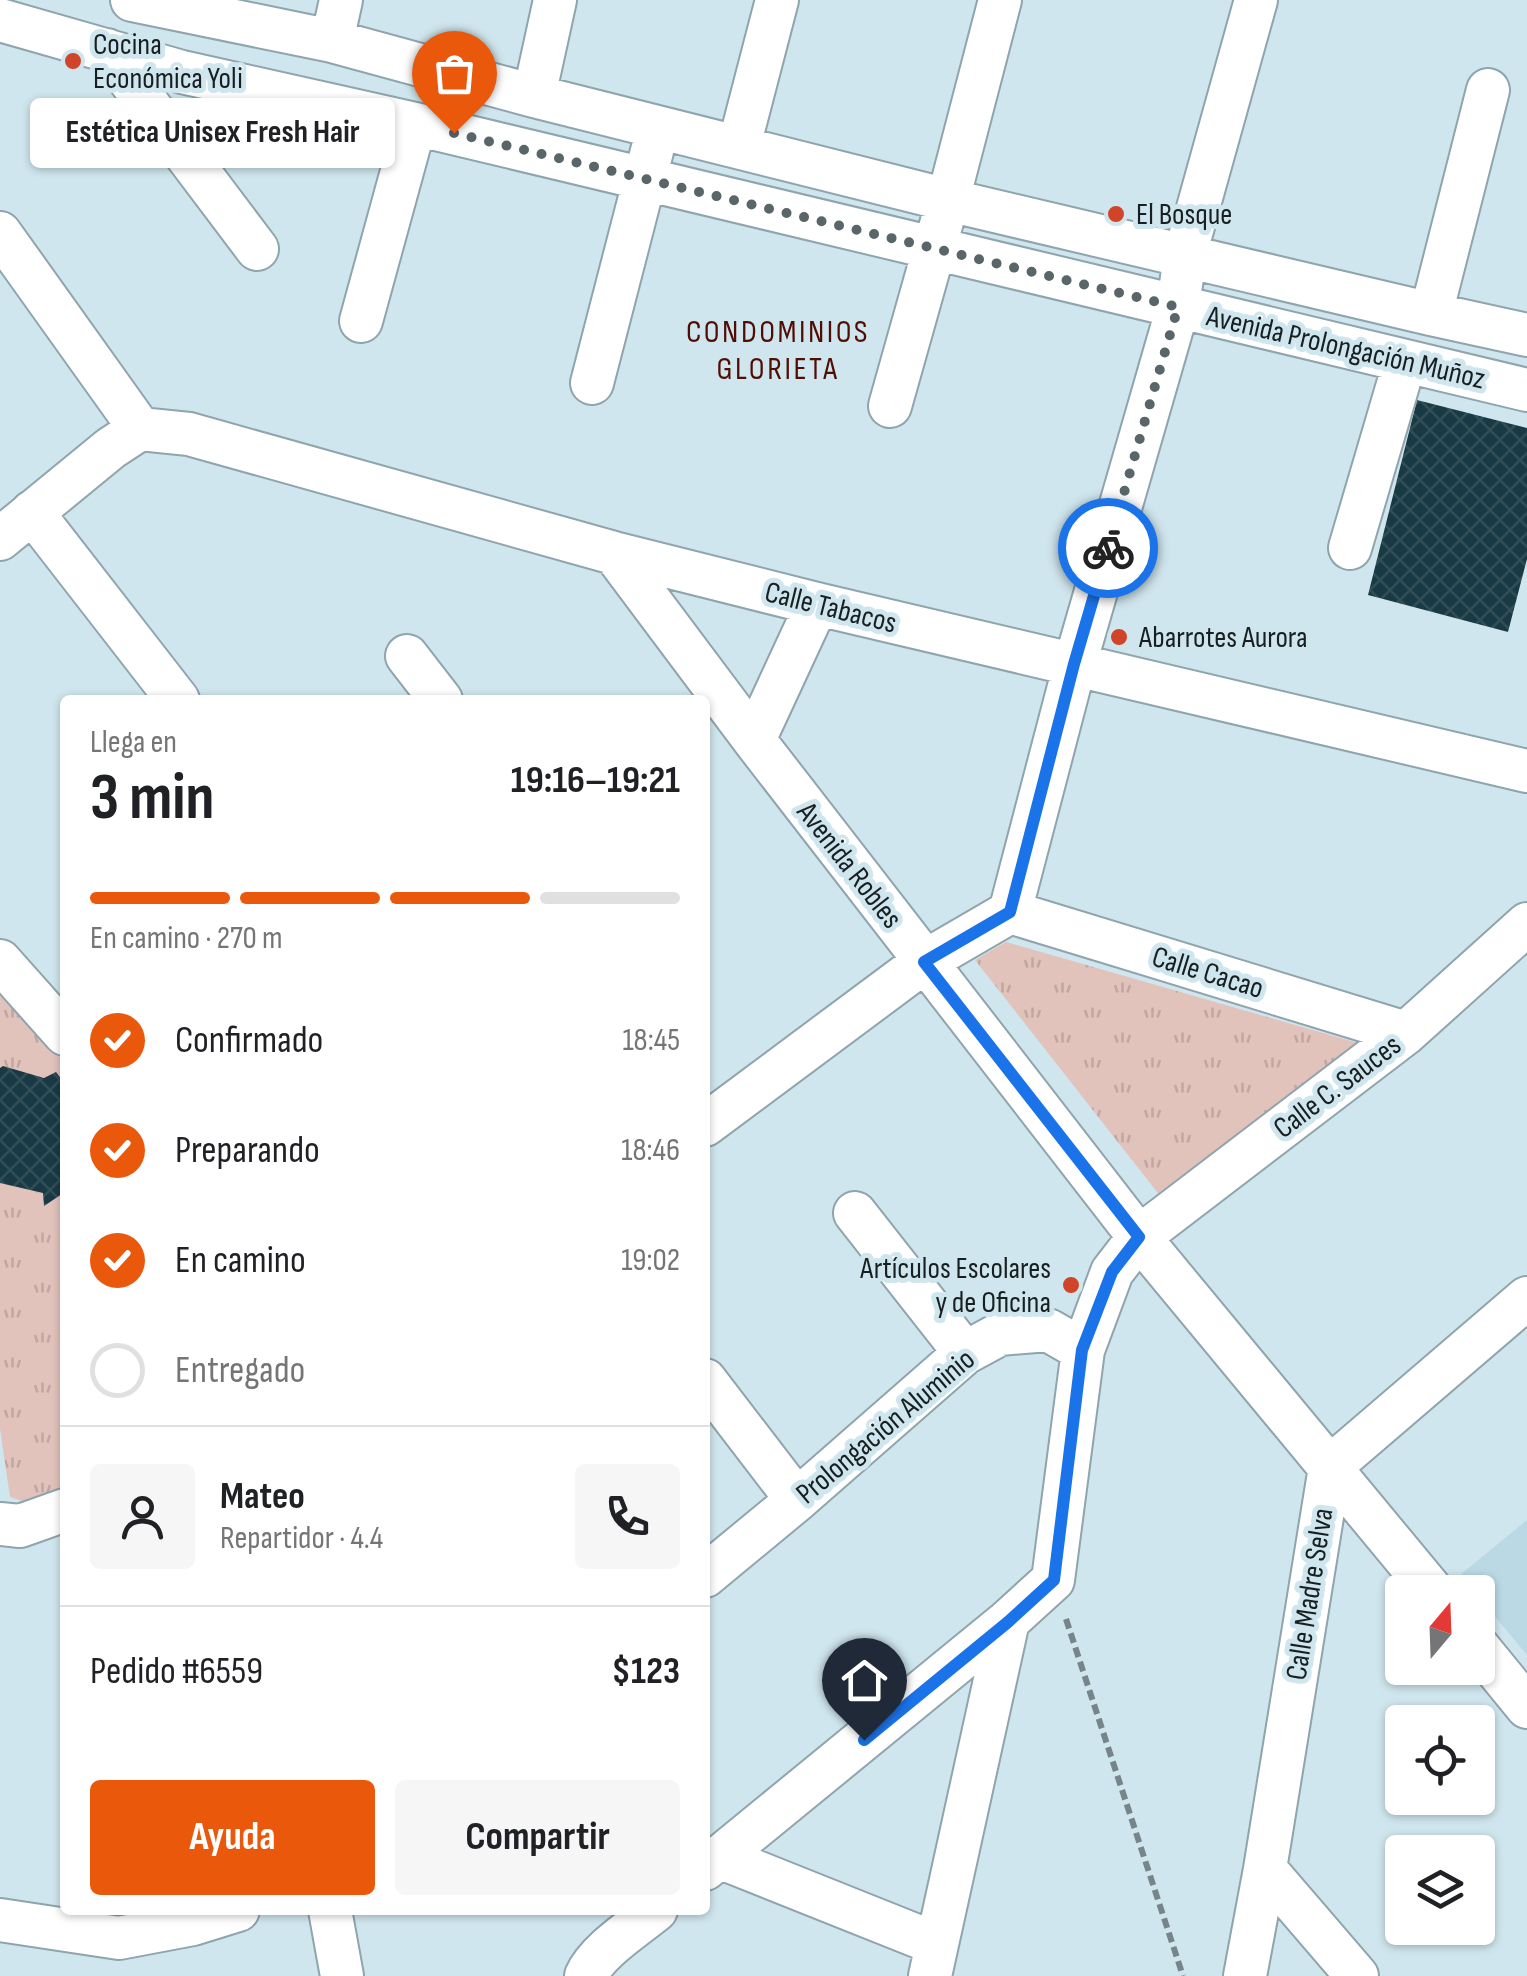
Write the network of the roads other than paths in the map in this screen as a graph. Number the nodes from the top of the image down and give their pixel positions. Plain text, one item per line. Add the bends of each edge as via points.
1 (132, 0) edge
2 (555, 0) edge
3 (777, 0) edge
4 (1000, 0) edge
5 (1256, 0) edge
6 (200, 13) junction
7 (0, 20) edge
8 (337, 20) edge
9 (107, 50) junction
10 (182, 72) junction
11 (1488, 90) dead end
12 (534, 96) junction
13 (415, 124) junction
14 (658, 126) junction
15 (739, 146) junction
16 (645, 179) junction
17 (948, 200) junction
18 (0, 234) edge
19 (933, 248) junction
20 (257, 249) dead end
21 (1185, 255) junction
22 (1178, 307) junction
23 (1431, 314) junction
24 (361, 321) dead end
25 (1527, 334) edge
26 (1405, 361) junction
27 (592, 384) dead end
28 (1527, 390) edge
29 (890, 406) dead end
30 (140, 430) junction
31 (16, 526) edge
32 (1350, 548) dead end
33 (614, 552) junction
34 (817, 604) junction
35 (406, 656) dead end
36 (1074, 664) junction
37 (173, 695) edge
38 (436, 695) edge
39 (754, 740) junction
40 (1527, 771) edge
41 (1010, 912) junction
42 (1527, 924) edge
43 (0, 961) edge
44 (924, 962) junction
45 (60, 1028) edge
46 (1406, 1033) junction
47 (710, 1121) edge
48 (855, 1213) dead end
49 (1139, 1237) junction
50 (1527, 1298) edge
51 (1082, 1350) junction
52 (964, 1353) junction
53 (710, 1387) edge
54 (1330, 1467) junction
55 (797, 1500) junction
56 (60, 1512) edge
57 (0, 1524) edge
58 (710, 1572) edge
59 (1419, 1575) edge
60 (1008, 1622) junction
61 (1495, 1668) edge
62 (1527, 1707) edge
63 (712, 1863) edge
64 (1265, 1869) junction
65 (331, 1915) edge
66 (650, 1915) edge
67 (192, 1917) edge
68 (0, 1920) edge
69 (934, 1960) edge
70 (342, 1976) edge
71 (586, 1976) edge
72 (1245, 1976) edge
73 (1357, 1976) edge

1 - 6 street, Avenida Prolongación Muñoz
2 - 12 street
3 - 15 street
4 - 17 street
5 - 21 street
6 - 8 street, Avenida Prolongación Muñoz
6 - 10 street
7 - 9 street, Avenida Prolongación Muñoz
8 - 12 street, Avenida Prolongación Muñoz
9 - 10 street, Avenida Prolongación Muñoz
9 - 20 street
10 - 13 street, Avenida Prolongación Muñoz
11 - 23 street
12 - 14 street, Avenida Prolongación Muñoz
13 - 16 street, Avenida Prolongación Muñoz
13 - 24 street
14 - 15 street, Avenida Prolongación Muñoz
14 - 16 street
15 - 17 street, Avenida Prolongación Muñoz
16 - 19 street, Avenida Prolongación Muñoz
16 - 27 street
17 - 19 street
17 - 21 street, Avenida Prolongación Muñoz
18 - 30 street
19 - 22 street, Avenida Prolongación Muñoz
19 - 29 street
21 - 22 street
21 - 23 street, Avenida Prolongación Muñoz
22 - 26 street, Avenida Prolongación Muñoz
22 - 36 street
23 - 25 street, Avenida Prolongación Muñoz
26 - 28 street, Avenida Prolongación Muñoz
26 - 32 street
30 - 31 street
30 - 33 street, Calle Tabacos via 189,434
31 - 37 street
33 - 34 street, Calle Tabacos
33 - 39 street, Avenida Robles
34 - 36 street, Calle Tabacos
34 - 39 street
35 - 38 street
36 - 40 street, Calle Tabacos
36 - 41 street
39 - 44 street, Avenida Robles
41 - 44 street
41 - 46 street, Calle Cacao
42 - 46 street, Calle C. Sauces
43 - 45 street
44 - 47 street
44 - 49 street, Avenida Robles
46 - 49 street, Calle C. Sauces
48 - 52 street
49 - 51 street, Calle C. Sauces via 1112,1272
49 - 54 street, Avenida Robles
50 - 54 street, Calle Madre Selva
51 - 52 street, Prolongación Aluminio via 1048,1330 1000,1334
51 - 60 street, Calle C. Sauces via 1054,1580
52 - 55 street, Prolongación Aluminio
53 - 55 street
54 - 59 street, Avenida Robles
54 - 64 street, Calle Madre Selva
55 - 58 street, Prolongación Aluminio
56 - 57 street via 20,1526
60 - 63 street
60 - 69 street
61 - 62 street
63 - 69 street
64 - 72 street, Calle Madre Selva
64 - 73 street
65 - 70 street
66 - 71 street
67 - 68 street via 119,1938

